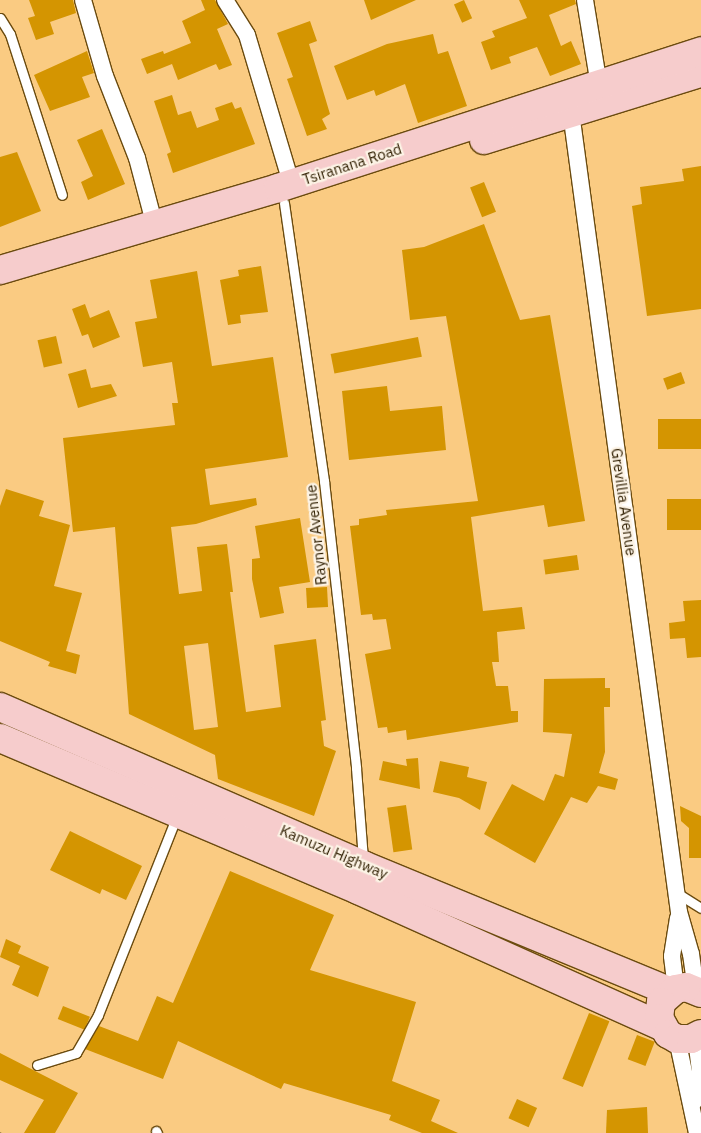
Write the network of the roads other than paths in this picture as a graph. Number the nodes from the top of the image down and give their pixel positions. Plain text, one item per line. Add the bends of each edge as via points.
1 (83, 0) edge
2 (225, 0) edge
3 (585, 0) edge
4 (0, 18) edge
5 (701, 51) edge
6 (701, 73) edge
7 (600, 94) junction
8 (570, 103) junction
9 (288, 193) junction
10 (62, 195) dead end
11 (155, 226) junction
12 (0, 270) edge
13 (0, 289) edge
14 (0, 707) edge
15 (0, 738) edge
16 (178, 812) junction
17 (363, 865) junction
18 (676, 893) junction
19 (701, 908) edge
20 (686, 991) edge
21 (689, 1035) edge
22 (37, 1065) dead end
23 (697, 1133) edge

1 - 11 street via 105,76 137,158
2 - 9 street via 247,35
3 - 7 street
4 - 10 lane via 10,34
5 - 7 highway, Tsiranana Road
6 - 7 highway, Tsiranana Road
7 - 8 highway, Tsiranana Road
8 - 9 highway, Tsiranana Road
8 - 18 street, Grevillia Avenue
9 - 11 highway, Tsiranana Road
9 - 13 highway, Tsiranana Road
9 - 17 lane, Raynor Avenue via 324,481 356,768
11 - 12 highway, Tsiranana Road
14 - 17 highway, Kamuzu Highway
15 - 16 highway, Kamuzu Highway
16 - 21 highway, Kamuzu Highway
16 - 22 lane via 98,1015 76,1053
17 - 20 highway, Kamuzu Highway
18 - 19 lane
18 - 20 street, Grevillia Avenue via 679,912 672,956
20 - 21 highway via 659,1010
21 - 23 street

